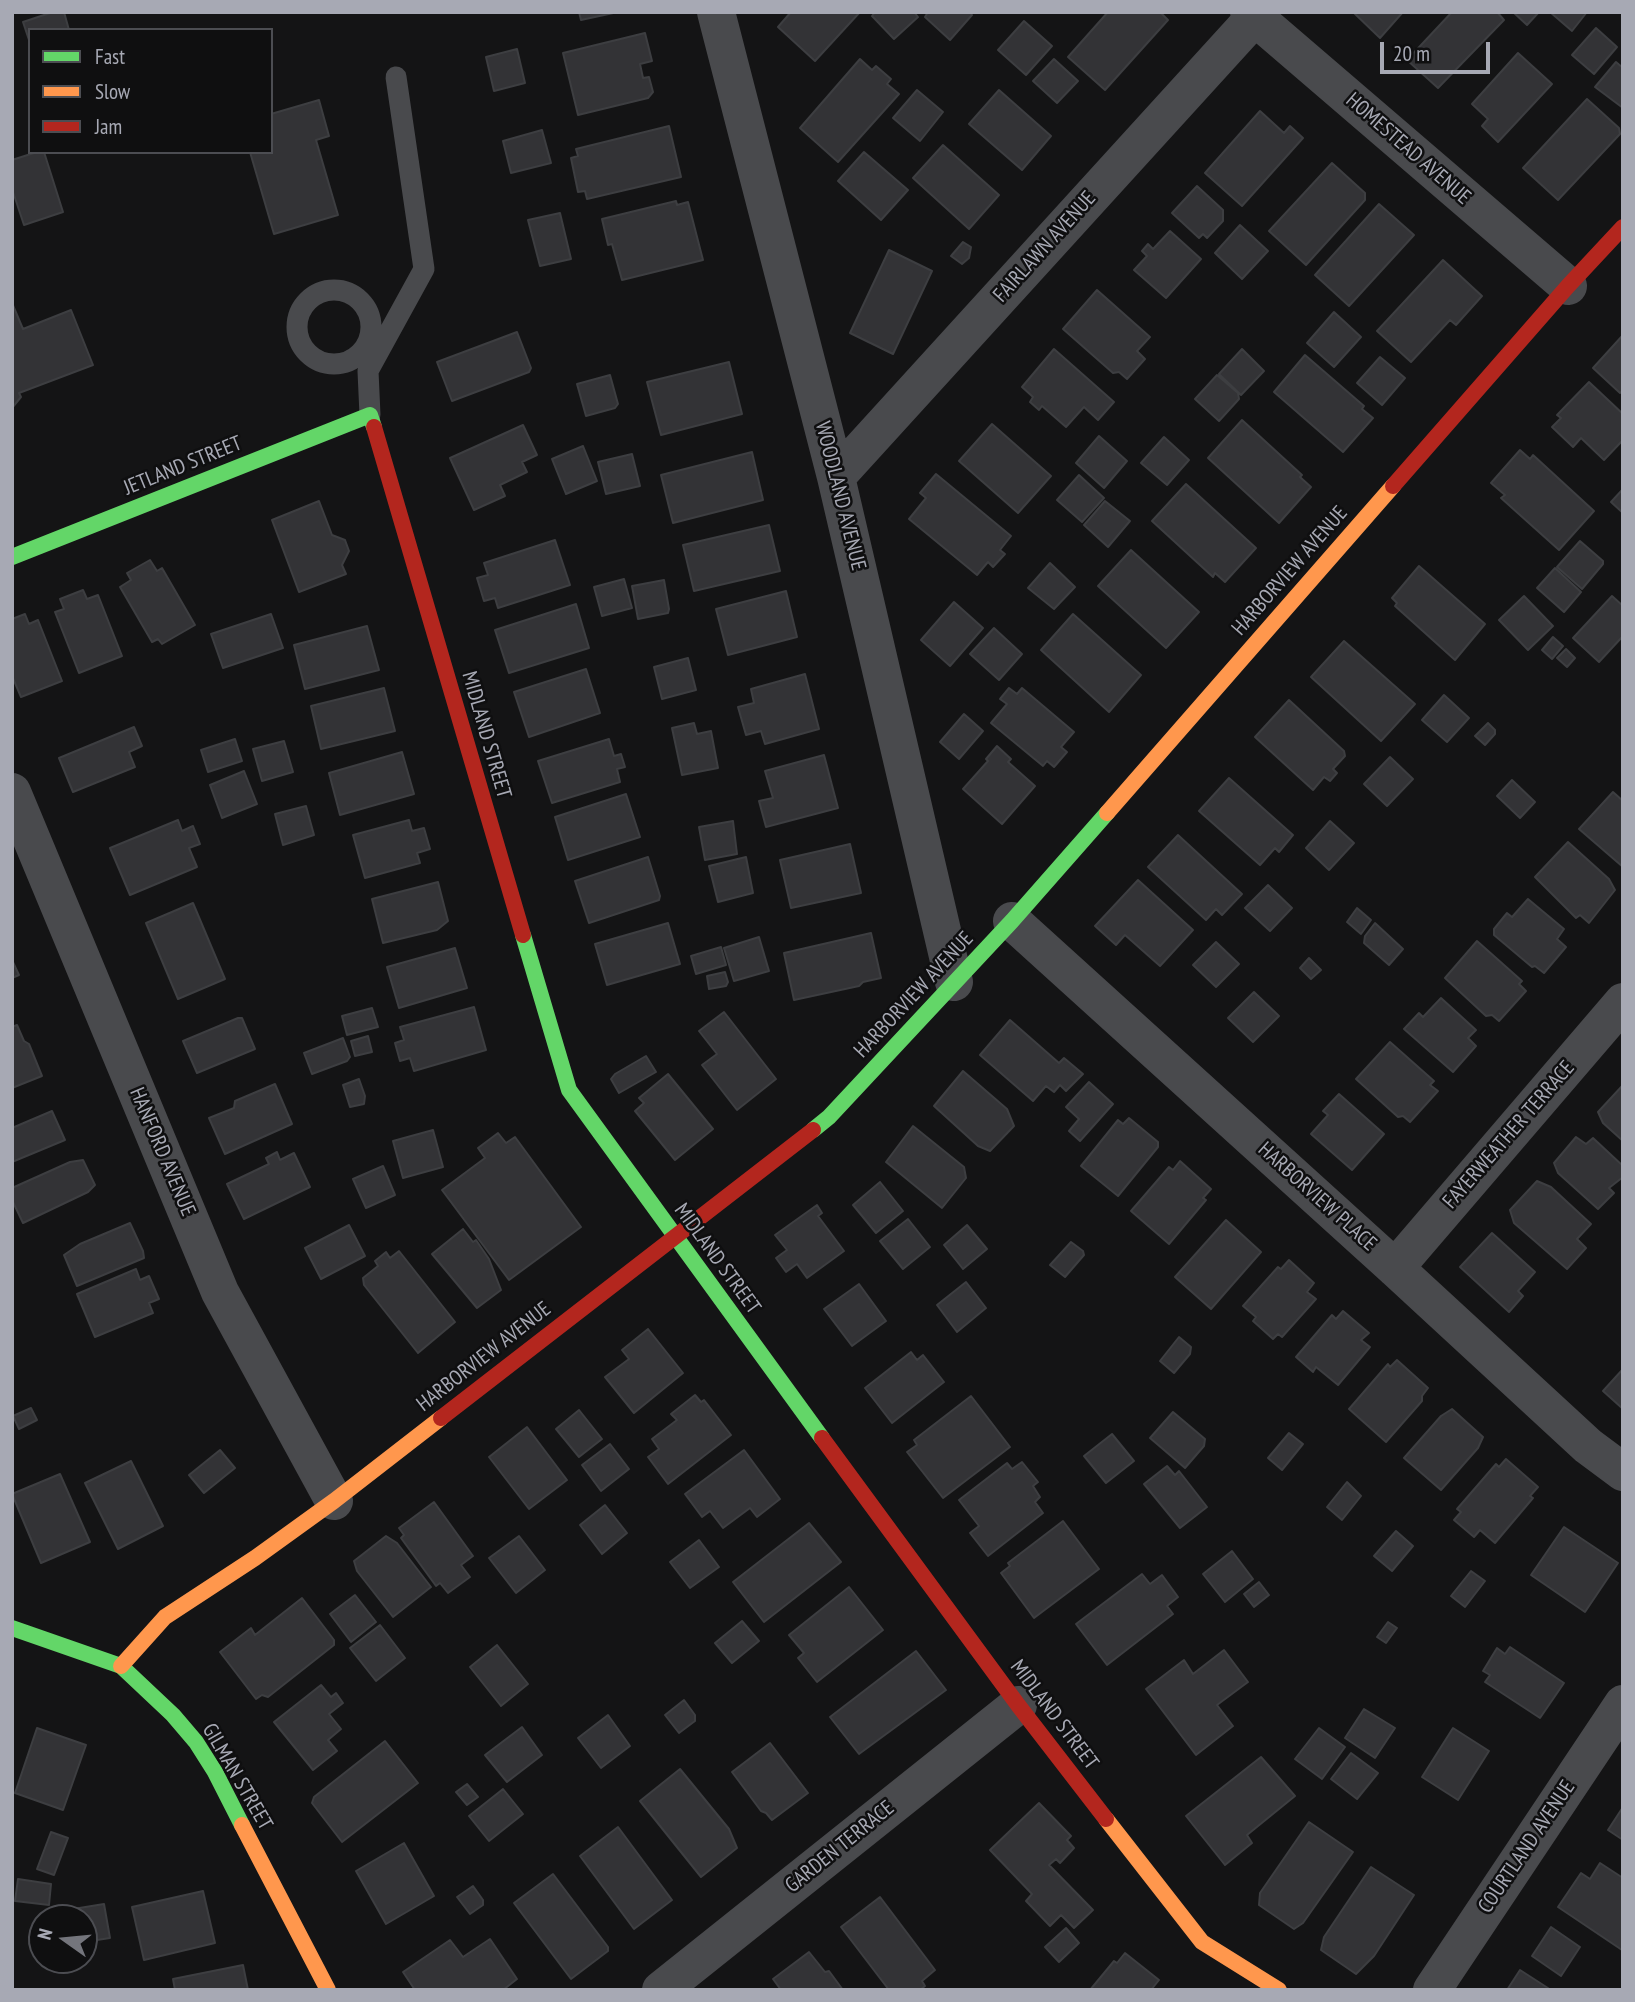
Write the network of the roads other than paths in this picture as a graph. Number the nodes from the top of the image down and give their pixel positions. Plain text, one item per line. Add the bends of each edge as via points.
1 (716, 12) edge
2 (1252, 15) edge
3 (396, 77) dead end
4 (1623, 227) edge
5 (1568, 286) junction
6 (370, 415) junction
7 (836, 477) junction
8 (12, 557) edge
9 (12, 792) edge
10 (1012, 921) junction
11 (954, 982) junction
12 (1623, 1002) edge
13 (674, 1236) junction
14 (1395, 1268) junction
15 (1623, 1472) edge
16 (334, 1501) junction
17 (12, 1628) edge
18 (121, 1666) junction
19 (1018, 1704) junction
20 (1623, 1704) edge
21 (328, 1990) edge
22 (662, 1990) edge
23 (1279, 1990) edge
24 (1432, 1990) edge

1 - 7 street, WOODLAND AVENUE
2 - 5 street, HOMESTEAD AVENUE
2 - 7 street, FAIRLAWN AVENUE
3 - 6 lane via 424,269 377,339 368,371
4 - 5 street, HARBORVIEW AVENUE
5 - 10 street, HARBORVIEW AVENUE
6 - 8 street, JETLAND STREET
6 - 13 street, MIDLAND STREET via 569,1090
7 - 11 street, WOODLAND AVENUE
9 - 16 street, HANFORD AVENUE via 220,1292
10 - 11 street, HARBORVIEW AVENUE
10 - 14 street, HARBORVIEW PLACE
11 - 13 street, HARBORVIEW AVENUE via 829,1117
12 - 14 street, FAYERWEATHER TERRACE
13 - 16 street, HARBORVIEW AVENUE
13 - 19 street, MIDLAND STREET
14 - 15 street, HARBORVIEW PLACE via 1588,1446
16 - 18 street, HARBORVIEW AVENUE via 165,1617
17 - 18 street, GILMAN STREET
18 - 21 street, GILMAN STREET via 196,1742
19 - 22 street, GARDEN TERRACE
19 - 23 street, MIDLAND STREET via 1202,1942
20 - 24 street, COURTLAND AVENUE

